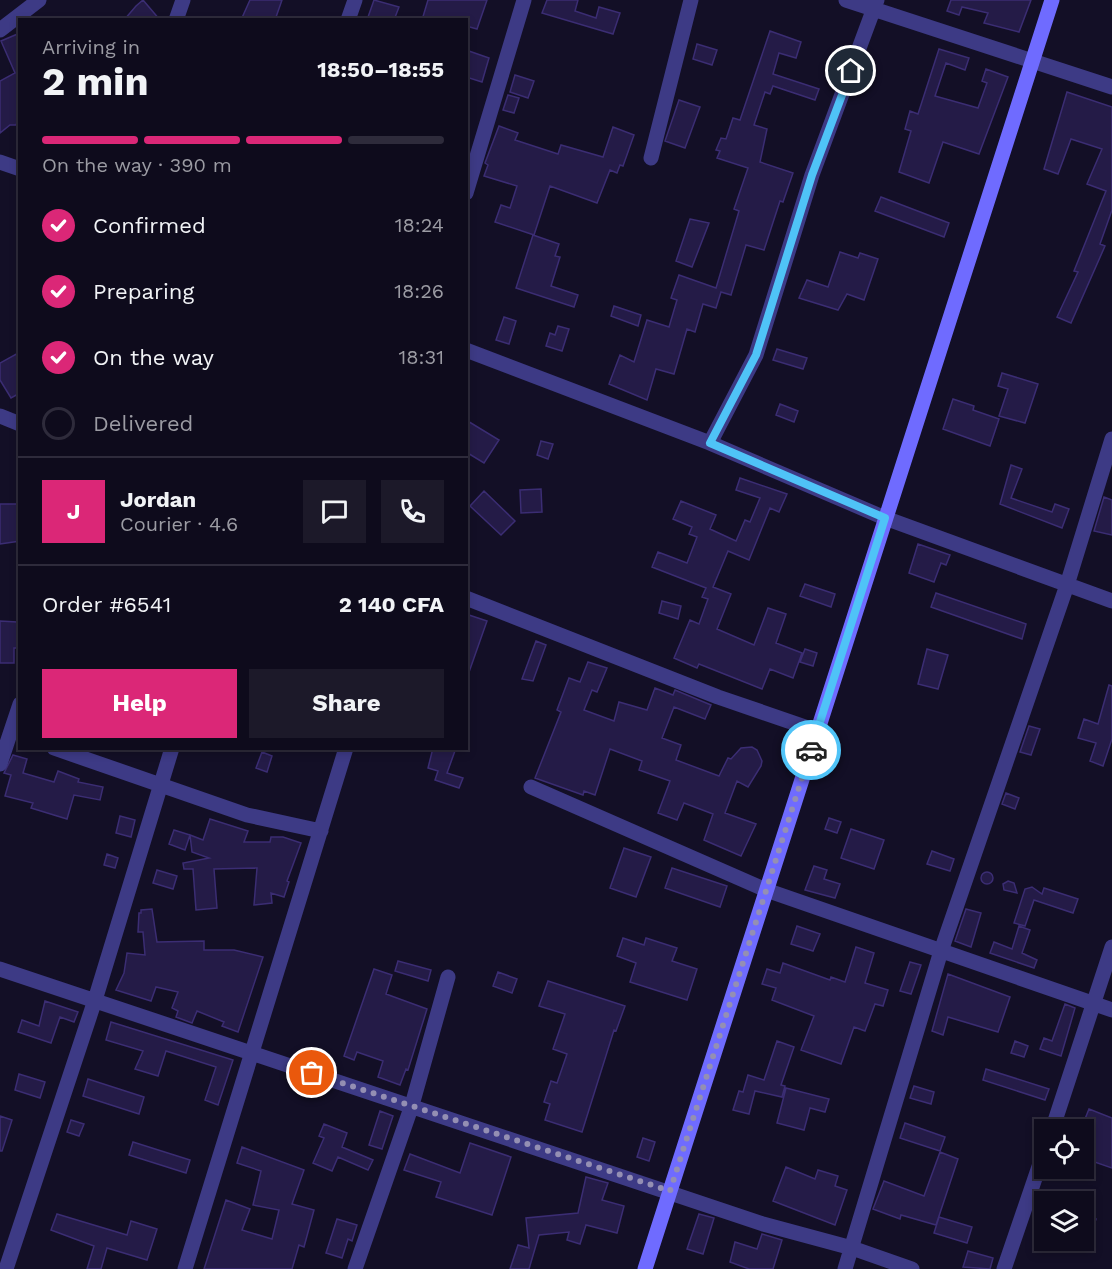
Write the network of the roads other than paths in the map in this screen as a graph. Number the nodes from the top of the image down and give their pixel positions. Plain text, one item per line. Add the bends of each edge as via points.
1 (39, 0) edge
2 (183, 0) edge
3 (355, 0) edge
4 (524, 0) edge
5 (691, 0) edge
6 (846, 0) edge
7 (1052, 0) edge
8 (875, 5) edge
9 (177, 18) edge
10 (349, 18) edge
11 (0, 30) edge
12 (1032, 59) junction
13 (1112, 87) edge
14 (651, 158) dead end
15 (0, 162) edge
16 (18, 168) edge
17 (468, 186) edge
18 (468, 351) edge
19 (0, 416) edge
20 (18, 423) edge
21 (1112, 439) edge
22 (710, 443) junction
23 (885, 518) junction
24 (1067, 585) junction
25 (468, 599) edge
26 (1112, 601) edge
27 (18, 710) edge
28 (817, 731) junction
29 (10, 733) edge
30 (60, 750) edge
31 (171, 750) edge
32 (345, 750) edge
33 (0, 764) edge
34 (159, 786) junction
35 (531, 786) dead end
36 (321, 831) junction
37 (766, 890) junction
38 (1112, 947) edge
39 (941, 951) junction
40 (0, 969) edge
41 (448, 977) dead end
42 (94, 1000) junction
43 (1095, 1004) junction
44 (1112, 1010) edge
45 (252, 1054) junction
46 (412, 1105) junction
47 (1056, 1119) edge
48 (1035, 1179) edge
49 (670, 1191) junction
50 (852, 1248) junction
51 (6, 1269) edge
52 (184, 1269) edge
53 (355, 1269) edge
54 (645, 1269) edge
55 (845, 1269) edge
56 (912, 1269) edge
57 (1004, 1269) edge

1 - 11 street
2 - 9 street
3 - 10 street
4 - 17 street
5 - 14 street
6 - 8 street
7 - 12 street
8 - 12 street
8 - 22 street via 812,175 756,355
12 - 13 street
12 - 23 street
15 - 16 street
18 - 22 street
19 - 20 street
21 - 24 street
22 - 23 street
23 - 24 street
23 - 28 street
24 - 26 street
24 - 39 street
25 - 28 street via 718,697
27 - 29 street
28 - 37 street
29 - 33 street
30 - 34 street
31 - 34 street
32 - 36 street
34 - 36 street via 247,815
34 - 42 street
35 - 37 street
36 - 45 street
37 - 39 street
37 - 49 street
38 - 43 street
39 - 43 street
39 - 50 street
40 - 42 street
41 - 46 street
42 - 45 street
42 - 51 street
43 - 44 street
43 - 47 street
45 - 46 street
45 - 52 street
46 - 49 street
46 - 53 street
48 - 57 street
49 - 50 street via 763,1224
49 - 54 street
50 - 55 street
50 - 56 street

